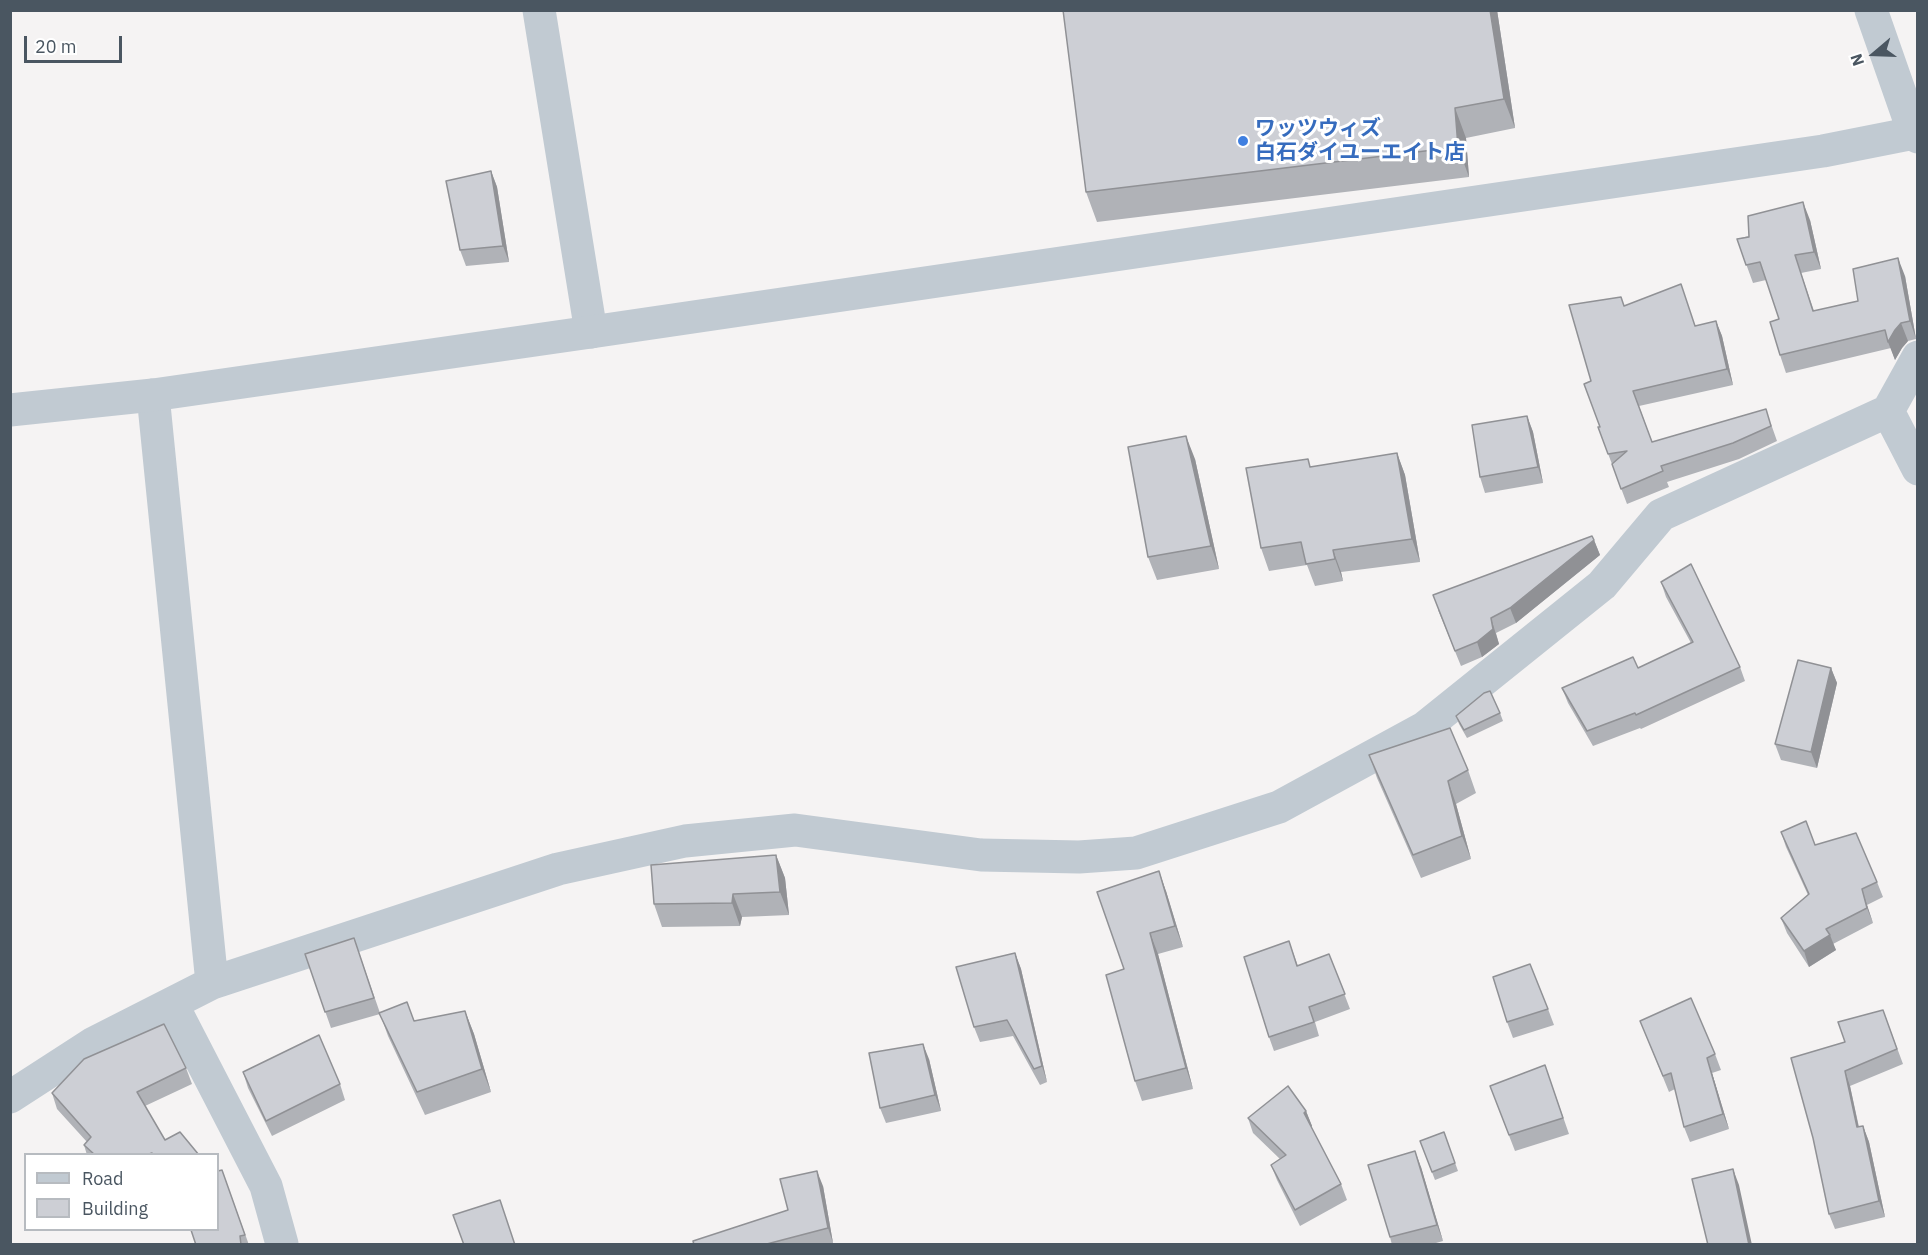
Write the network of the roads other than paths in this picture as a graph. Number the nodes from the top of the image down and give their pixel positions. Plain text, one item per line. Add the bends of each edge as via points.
1 (539, 10) edge
2 (1871, 10) edge
3 (1916, 134) edge
4 (591, 332) junction
5 (1917, 357) edge
6 (153, 395) junction
7 (10, 410) edge
8 (1888, 411) junction
9 (1917, 469) edge
10 (212, 983) junction
11 (172, 1004) junction
12 (10, 1097) edge
13 (282, 1245) edge

1 - 4 street
2 - 3 street
3 - 4 street
4 - 6 street
5 - 8 street
6 - 7 street
6 - 10 street
8 - 9 street
8 - 10 street via 1661,515 1602,585 1424,728 1279,807 1136,853 1113,855 981,855 795,830 685,842 558,869
10 - 11 street
11 - 12 street via 92,1044
11 - 13 street via 266,1186

